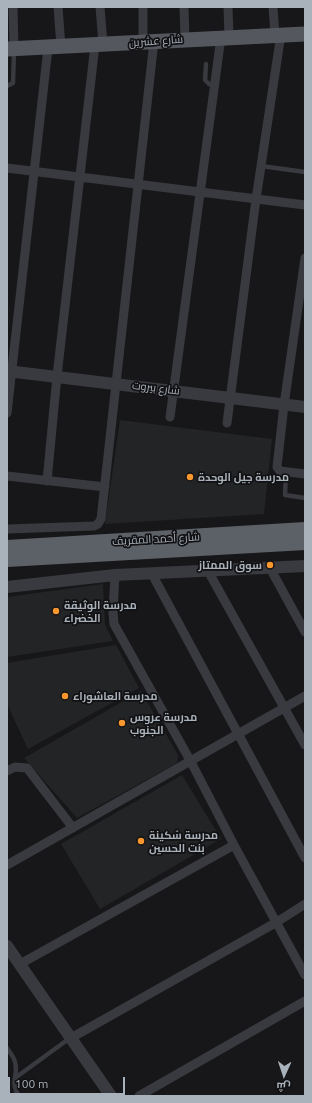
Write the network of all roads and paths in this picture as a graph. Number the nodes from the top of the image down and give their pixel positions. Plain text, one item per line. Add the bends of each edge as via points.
1 (13, 7) edge
2 (58, 7) edge
3 (100, 7) edge
4 (143, 7) edge
5 (184, 7) edge
6 (228, 7) edge
7 (273, 7) edge
8 (305, 34) edge
9 (278, 35) junction
10 (225, 37) junction
11 (185, 39) junction
12 (148, 42) junction
13 (99, 45) junction
14 (54, 47) junction
15 (11, 49) edge
16 (206, 64) dead end
17 (215, 85) junction
18 (7, 86) edge
19 (261, 166) junction
20 (7, 168) edge
21 (34, 171) junction
22 (305, 172) edge
23 (81, 176) junction
24 (138, 184) junction
25 (201, 193) junction
26 (256, 199) junction
27 (305, 205) edge
28 (305, 258) edge
29 (10, 371) edge
30 (57, 376) junction
31 (116, 383) junction
32 (174, 390) junction
33 (230, 398) junction
34 (284, 405) junction
35 (305, 407) edge
36 (7, 413) edge
37 (170, 417) dead end
38 (226, 422) dead end
39 (286, 472) junction
40 (305, 474) edge
41 (7, 476) edge
42 (47, 481) junction
43 (105, 487) junction
44 (305, 498) edge
45 (7, 529) edge
46 (305, 530) edge
47 (305, 542) edge
48 (7, 543) edge
49 (7, 548) edge
50 (51, 551) junction
51 (7, 559) edge
52 (7, 565) edge
53 (305, 566) edge
54 (270, 568) junction
55 (208, 571) junction
56 (152, 574) junction
57 (115, 575) junction
58 (7, 587) edge
59 (305, 632) edge
60 (305, 696) edge
61 (284, 707) junction
62 (237, 733) junction
63 (305, 745) edge
64 (191, 762) junction
65 (7, 771) edge
66 (73, 828) junction
67 (234, 845) junction
68 (305, 858) edge
69 (7, 865) edge
70 (305, 904) edge
71 (277, 922) junction
72 (7, 946) edge
73 (20, 964) junction
74 (305, 975) edge
75 (305, 1001) edge
76 (71, 1038) junction
77 (7, 1048) edge
78 (15, 1078) junction
79 (19, 1096) edge
80 (111, 1096) edge
81 (139, 1096) edge

1 - 15 street
2 - 14 street
3 - 13 street
4 - 12 street
5 - 11 street
6 - 10 street
7 - 9 street
8 - 9 main road, شارع عشرين
9 - 10 main road, شارع عشرين
9 - 19 street
10 - 11 main road, شارع عشرين
10 - 17 street
11 - 12 main road, شارع عشرين
12 - 13 main road, شارع عشرين
12 - 24 street
13 - 14 main road, شارع عشرين
13 - 23 street
14 - 15 main road, شارع عشرين
14 - 21 street
15 - 18 lane via 13,83
16 - 17 lane via 205,80
17 - 25 street
19 - 22 lane
19 - 26 street
20 - 21 street
21 - 23 street
21 - 29 street
23 - 24 street
23 - 30 street
24 - 25 street
24 - 31 street
25 - 26 street
25 - 32 street
26 - 27 street
26 - 33 street
28 - 34 street
29 - 30 street, شارع بيروت
29 - 36 street
30 - 31 street, شارع بيروت
30 - 42 street
31 - 32 street, شارع بيروت
31 - 43 street
32 - 33 street, شارع بيروت
32 - 37 street
33 - 34 street, شارع بيروت
33 - 38 street
34 - 35 street, شارع بيروت
34 - 39 street via 277,467 280,471
39 - 40 street
39 - 44 lane via 285,495
41 - 42 street
42 - 43 street
43 - 45 street via 101,519 94,526
46 - 50 highway, شارع أحمد المقريف
47 - 50 highway, شارع أحمد المقريف
48 - 50 highway
49 - 50 highway, شارع أحمد المقريف
50 - 51 highway, شارع أحمد المقريف
50 - 52 highway
53 - 54 street
54 - 55 street
54 - 59 street
55 - 56 street
55 - 61 street
56 - 57 street
56 - 62 street
57 - 58 street
57 - 64 street via 114,624
60 - 61 street
61 - 62 street
61 - 63 street
62 - 64 street
62 - 68 street
64 - 66 street
64 - 67 street
65 - 66 street via 15,767 27,768
66 - 69 street
67 - 71 street
67 - 73 street
70 - 71 street
71 - 74 street
71 - 76 street
72 - 73 street
73 - 76 street
75 - 81 street
76 - 78 lane
76 - 80 street
77 - 78 lane via 15,1062
78 - 79 lane via 13,1085

